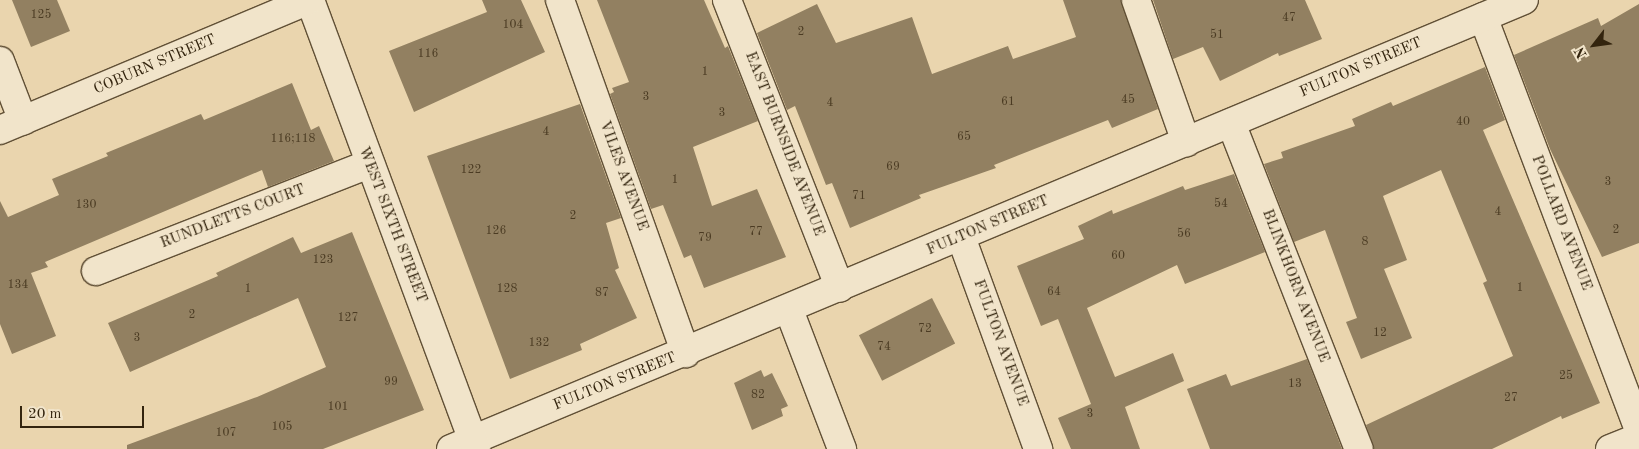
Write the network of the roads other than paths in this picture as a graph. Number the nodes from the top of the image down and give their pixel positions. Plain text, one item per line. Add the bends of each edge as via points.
1 (310, 0) edge
2 (560, 0) edge
3 (728, 0) edge
4 (1136, 0) edge
5 (1524, 0) edge
6 (1484, 17) junction
7 (0, 61) edge
8 (1231, 123) junction
9 (12, 125) edge
10 (1186, 142) junction
11 (369, 164) junction
12 (961, 237) junction
13 (96, 271) dead end
14 (840, 288) junction
15 (789, 310) junction
16 (686, 353) junction
17 (1639, 429) edge
18 (1639, 437) edge
19 (467, 446) edge
20 (842, 449) edge
21 (1038, 449) edge
22 (1358, 449) edge
23 (1610, 449) edge

1 - 9 street, COBURN STREET
1 - 11 street, WEST SIXTH STREET
2 - 16 street, VILES AVENUE
3 - 14 street, EAST BURNSIDE AVENUE
4 - 10 street
5 - 6 street, FULTON STREET
6 - 8 street, FULTON STREET
6 - 17 street, POLLARD AVENUE
7 - 9 street
8 - 10 street, FULTON STREET
8 - 22 street, BLINKHORN AVENUE
10 - 12 street, FULTON STREET
11 - 13 street, RUNDLETTS COURT
11 - 19 street, WEST SIXTH STREET
12 - 14 street, FULTON STREET
12 - 21 street, FULTON AVENUE
14 - 15 street, FULTON STREET
15 - 16 street, FULTON STREET
15 - 20 street
16 - 19 street, FULTON STREET
18 - 23 street

